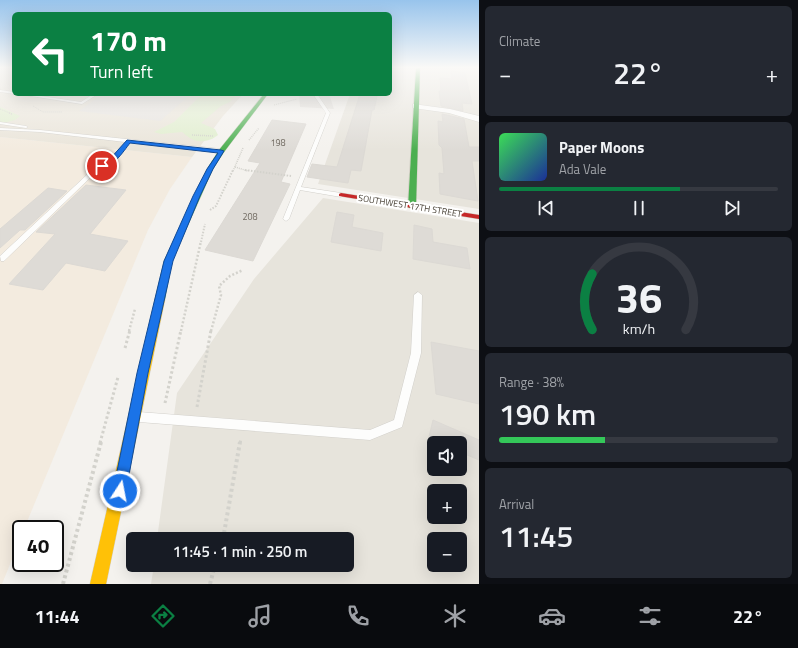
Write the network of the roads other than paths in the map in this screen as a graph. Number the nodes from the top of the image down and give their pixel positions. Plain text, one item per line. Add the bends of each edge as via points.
1 (417, 95) edge
2 (34, 96) edge
3 (93, 96) edge
4 (264, 96) edge
5 (316, 96) edge
6 (416, 106) junction
7 (479, 119) edge
8 (0, 123) edge
9 (0, 129) edge
10 (40, 131) junction
11 (129, 141) junction
12 (221, 151) junction
13 (298, 188) junction
14 (341, 195) joint
15 (412, 207) junction
16 (479, 217) edge
17 (286, 219) dead end
18 (1, 259) edge
19 (418, 295) dead end
20 (134, 416) junction
21 (98, 584) edge

1 - 6 street
2 - 3 lane via 82,103
4 - 12 street
5 - 13 lane via 328,113
6 - 7 street
6 - 15 street
8 - 10 lane via 16,124
9 - 10 lane
10 - 11 lane
11 - 12 lane
11 - 18 lane via 111,161 93,172
12 - 20 street via 210,169 168,261
13 - 14 lane
13 - 17 lane
14 - 15 street, SOUTHWEST 17TH STREET
15 - 16 street, SOUTHWEST 17TH STREET
19 - 20 lane via 416,353 398,423 370,435
20 - 21 street via 117,505

